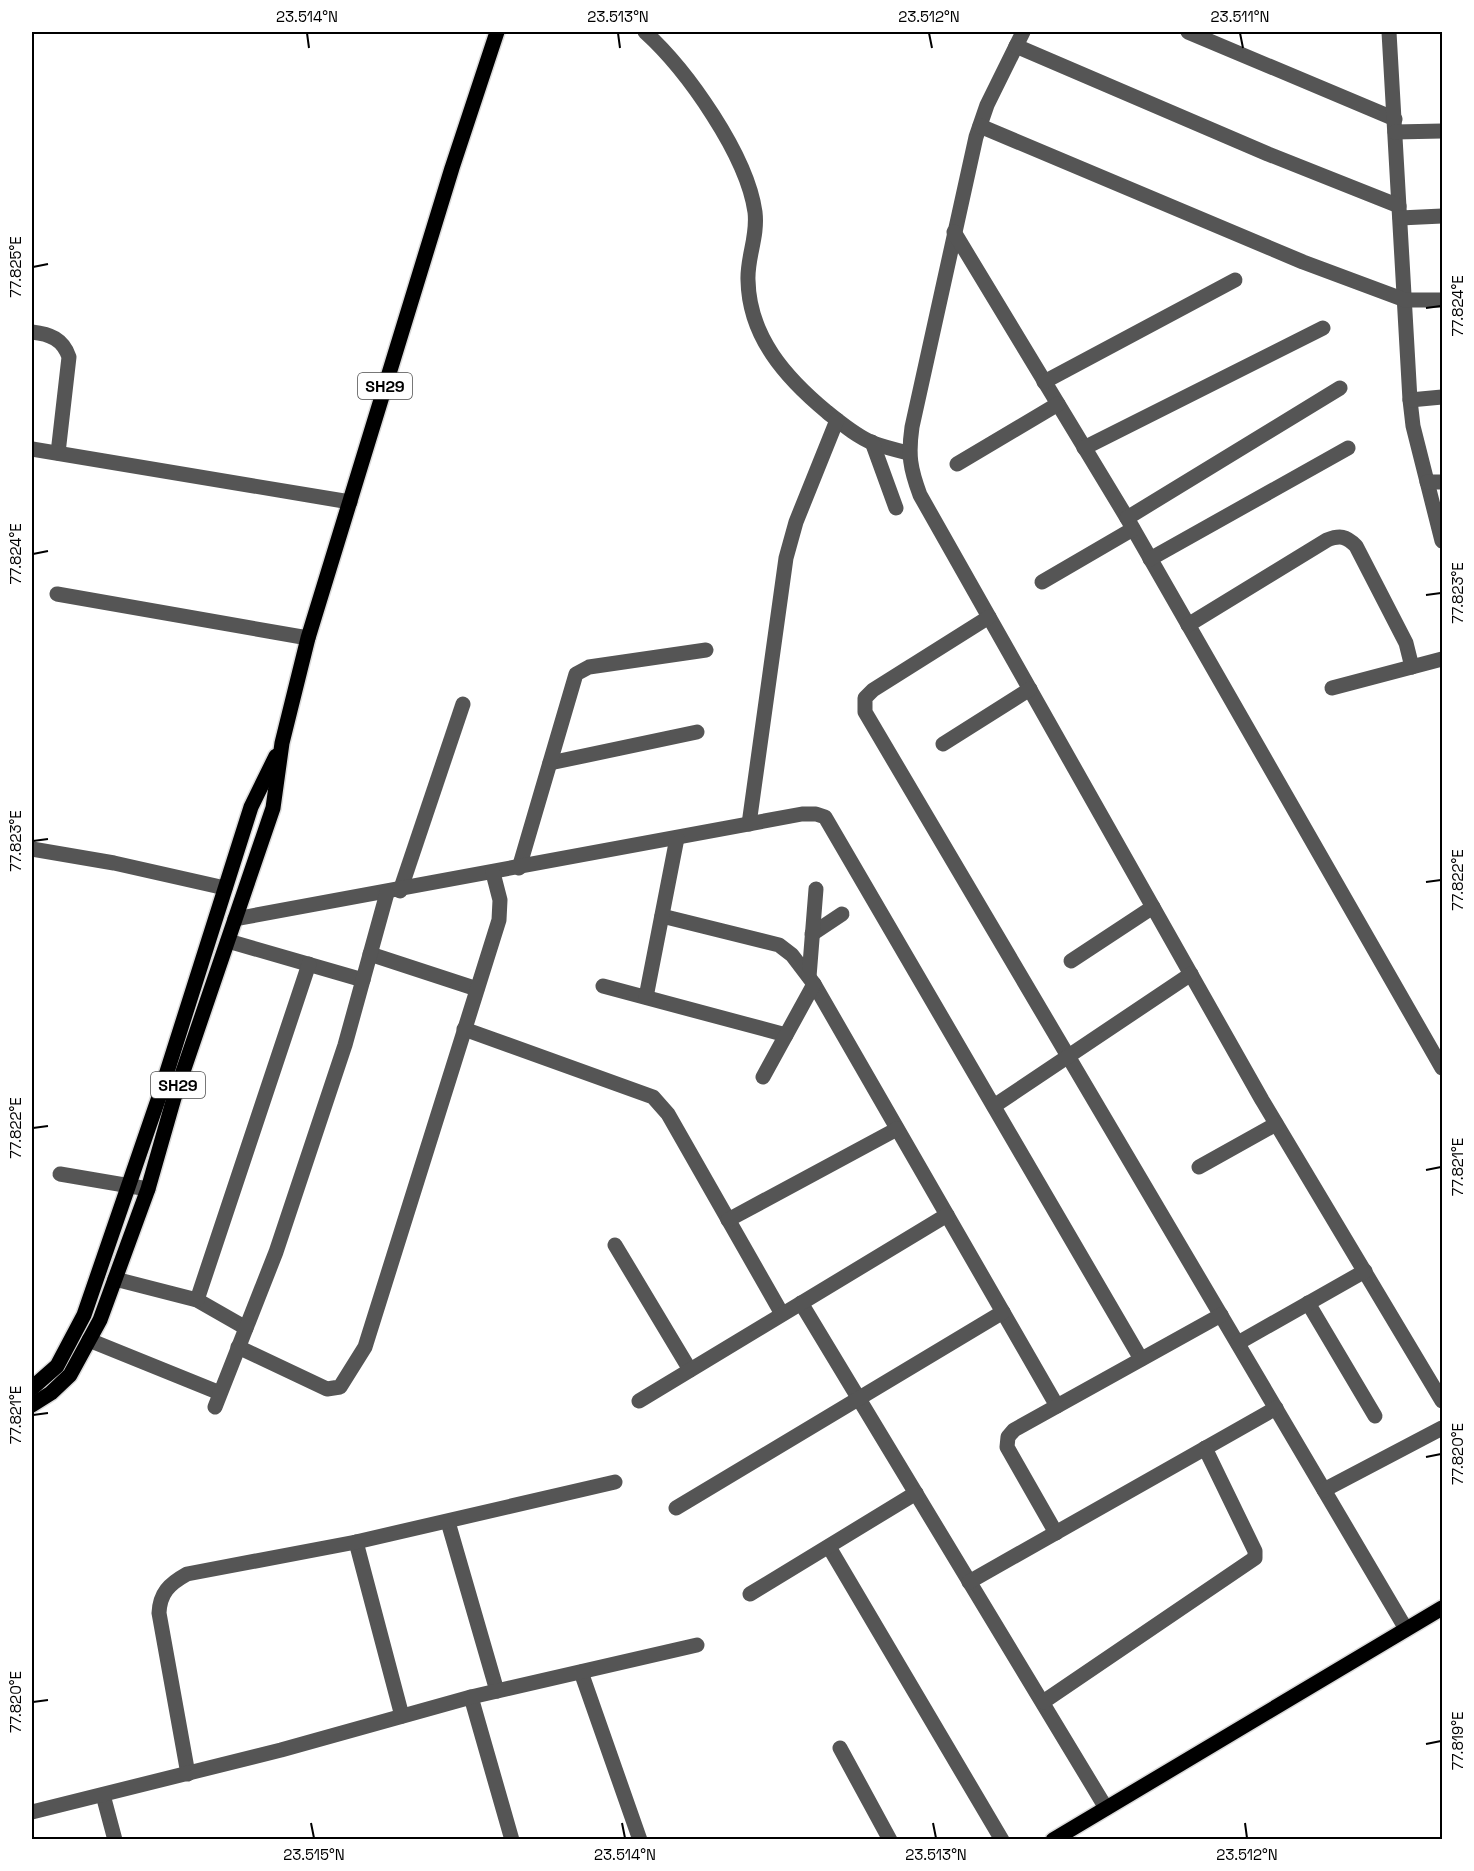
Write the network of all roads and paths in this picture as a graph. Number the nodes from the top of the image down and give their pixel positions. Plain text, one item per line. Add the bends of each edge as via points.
1 (497, 32) edge
2 (645, 32) edge
3 (1023, 32) edge
4 (1188, 32) edge
5 (1389, 32) edge
6 (1016, 46) junction
7 (1395, 125) junction
8 (980, 126) junction
9 (1443, 131) edge
10 (1400, 212) junction
11 (1443, 216) edge
12 (954, 232) junction
13 (1235, 280) dead end
14 (1404, 300) junction
15 (1443, 300) edge
16 (1323, 327) dead end
17 (32, 332) edge
18 (1044, 382) junction
19 (1340, 388) dead end
20 (1443, 397) edge
21 (1410, 400) junction
22 (1058, 404) junction
23 (837, 420) junction
24 (872, 442) junction
25 (1084, 448) junction
26 (1348, 448) dead end
27 (32, 449) edge
28 (58, 453) junction
29 (908, 453) junction
30 (957, 464) dead end
31 (1435, 482) edge
32 (350, 502) junction
33 (896, 508) dead end
34 (1130, 524) junction
35 (1443, 541) edge
36 (1150, 559) junction
37 (1042, 582) dead end
38 (57, 594) dead end
39 (989, 617) junction
40 (1188, 625) junction
41 (308, 638) junction
42 (706, 650) dead end
43 (1443, 659) edge
44 (1412, 667) junction
45 (1332, 688) dead end
46 (1029, 689) junction
47 (463, 704) dead end
48 (697, 732) dead end
49 (282, 743) junction
50 (943, 744) dead end
51 (550, 763) junction
52 (748, 824) junction
53 (678, 838) junction
54 (32, 849) edge
55 (519, 868) junction
56 (494, 873) junction
57 (225, 888) junction
58 (816, 889) dead end
59 (394, 892) junction
60 (1153, 907) junction
61 (842, 914) dead end
62 (662, 916) junction
63 (235, 919) junction
64 (812, 934) junction
65 (228, 941) junction
66 (370, 954) junction
67 (1071, 961) dead end
68 (309, 964) junction
69 (1191, 974) junction
70 (363, 980) junction
71 (811, 981) junction
72 (603, 986) dead end
73 (477, 989) junction
74 (646, 997) junction
75 (464, 1029) junction
76 (786, 1035) junction
77 (1069, 1055) junction
78 (1443, 1068) edge
79 (763, 1077) dead end
80 (994, 1106) junction
81 (1276, 1124) junction
82 (897, 1129) junction
83 (1199, 1167) dead end
84 (60, 1174) dead end
85 (130, 1186) junction
86 (148, 1189) junction
87 (947, 1215) junction
88 (728, 1220) junction
89 (615, 1245) dead end
90 (1365, 1271) junction
91 (115, 1279) junction
92 (197, 1300) junction
93 (801, 1303) junction
94 (1308, 1303) junction
95 (1003, 1312) junction
96 (782, 1314) junction
97 (1221, 1315) junction
98 (246, 1328) junction
99 (89, 1340) junction
100 (1238, 1343) junction
101 (238, 1347) junction
102 (1140, 1359) junction
103 (690, 1370) junction
104 (32, 1388) edge
105 (859, 1398) junction
106 (639, 1401) dead end
107 (1443, 1401) edge
108 (32, 1405) edge
109 (1057, 1406) junction
110 (1275, 1408) junction
111 (1375, 1416) dead end
112 (1443, 1428) edge
113 (1205, 1448) junction
114 (615, 1482) dead end
115 (1324, 1490) junction
116 (916, 1493) junction
117 (676, 1508) dead end
118 (448, 1522) junction
119 (1056, 1533) junction
120 (356, 1542) junction
121 (829, 1547) junction
122 (969, 1582) junction
123 (750, 1594) dead end
124 (1443, 1608) edge
125 (1406, 1629) junction
126 (698, 1644) dead end
127 (581, 1672) junction
128 (497, 1691) junction
129 (471, 1697) junction
130 (1043, 1702) junction
131 (402, 1716) junction
132 (840, 1748) dead end
133 (188, 1774) junction
134 (103, 1795) junction
135 (1106, 1808) junction
136 (32, 1812) edge
137 (115, 1839) edge
138 (512, 1839) edge
139 (640, 1839) edge
140 (890, 1839) edge
141 (1002, 1839) edge
142 (1053, 1839) edge

1 - 32 main road, SH29
2 - 23 street via 674,60 716,120 745,177 755,212 756,240 748,279 753,319 785,375
3 - 6 street
4 - 7 street
5 - 7 street
6 - 8 street
6 - 10 street
7 - 9 street
7 - 10 street
8 - 12 street
8 - 14 street via 1303,262
10 - 11 street
10 - 14 street
12 - 18 street
12 - 29 street
13 - 18 street
14 - 15 street
14 - 21 street
16 - 25 street
17 - 28 street via 56,338 65,345 69,357
18 - 22 street
19 - 34 street
20 - 21 street
21 - 31 street via 1413,426
22 - 25 street
22 - 30 street
23 - 24 street
23 - 52 street via 796,522 786,558
24 - 29 street
24 - 33 street
25 - 34 street
26 - 36 street
27 - 28 street
28 - 32 street
29 - 39 street via 920,495
31 - 35 street
32 - 41 main road, SH29
34 - 36 street
34 - 37 street
36 - 40 street
38 - 41 street
39 - 46 street
39 - 77 street via 873,690 863,704 910,792
40 - 44 street via 1339,536 1356,546 1406,643
40 - 78 street
41 - 49 main road, SH29
42 - 51 street via 589,667 576,674
43 - 44 street
44 - 45 street
46 - 50 street
46 - 60 street
47 - 59 street
48 - 51 street
49 - 57 main road, SH29 via 251,807
49 - 63 main road, SH29 via 273,808
51 - 55 street
52 - 53 street
52 - 80 street via 802,814 825,817
53 - 55 street
53 - 62 street
54 - 57 street
55 - 56 street
56 - 59 street
56 - 73 street via 500,900 499,920
57 - 85 main road, SH29
58 - 64 street
59 - 63 street
59 - 66 street
60 - 67 street
60 - 69 street
61 - 64 street
62 - 71 street via 779,945 792,955
62 - 74 street
63 - 65 main road, SH29
64 - 71 street
65 - 68 street
65 - 86 main road, SH29 via 174,1098
66 - 70 street
66 - 73 street
68 - 70 street
68 - 92 street
69 - 77 street
69 - 81 street
70 - 98 street via 283,1230
71 - 76 street
71 - 82 street
72 - 74 street
73 - 75 street
74 - 76 street
75 - 88 street via 653,1097 668,1114
75 - 101 street via 365,1347 340,1387 327,1389
76 - 79 street
77 - 80 street
77 - 97 street
80 - 102 street
81 - 83 street
81 - 90 street
82 - 87 street
82 - 88 street
84 - 85 street
85 - 86 street
85 - 104 main road, SH29 via 84,1315 57,1366
86 - 91 main road, SH29
87 - 93 street
87 - 95 street
88 - 96 street
89 - 103 street
90 - 94 street
90 - 107 street
91 - 92 street
91 - 99 main road, SH29
92 - 98 street
93 - 96 street
93 - 105 street
94 - 100 street
94 - 111 street
95 - 105 street
95 - 109 street
96 - 103 street
97 - 100 street
97 - 102 street
98 - 101 street
99 - 101 street via 217,1400
99 - 108 main road, SH29 via 70,1375 51,1394
100 - 110 street
102 - 109 street
103 - 106 street
105 - 116 street
105 - 117 street
109 - 119 street via 1014,1430 1007,1447
110 - 113 street
110 - 115 street
112 - 115 street
113 - 119 street
113 - 130 street via 1255,1558
114 - 118 street
115 - 125 street
116 - 121 street
116 - 122 street
118 - 120 street
118 - 128 street
119 - 122 street
120 - 131 street
120 - 133 street via 187,1574 167,1587 159,1613
121 - 123 street
121 - 141 street
122 - 130 street
124 - 125 main road
125 - 135 main road
126 - 127 street
127 - 128 street
127 - 139 street
128 - 129 street
129 - 131 street
129 - 138 street
130 - 135 street
131 - 133 street
132 - 140 street
133 - 134 street
134 - 136 street
134 - 137 street
135 - 142 main road

